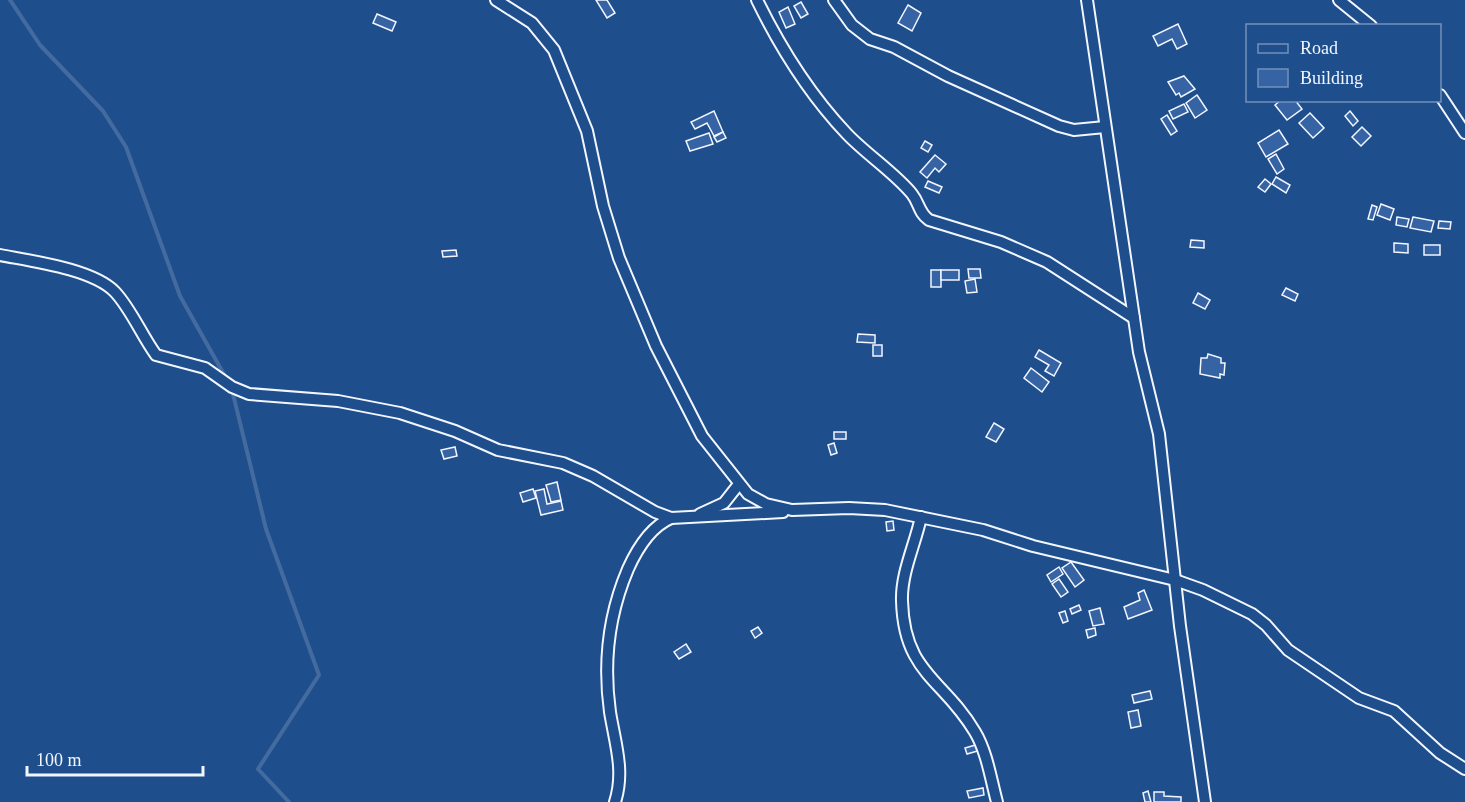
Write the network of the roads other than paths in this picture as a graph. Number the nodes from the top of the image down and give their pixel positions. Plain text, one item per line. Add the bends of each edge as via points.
1 (496, 0) edge
2 (757, 0) edge
3 (834, 0) edge
4 (1087, 0) edge
5 (1339, 0) edge
6 (1369, 24) edge
7 (1441, 97) edge
8 (1105, 127) junction
9 (1465, 133) edge
10 (0, 255) edge
11 (1134, 318) junction
12 (739, 484) junction
13 (792, 510) junction
14 (694, 516) junction
15 (921, 517) junction
16 (671, 518) junction
17 (1175, 580) junction
18 (1465, 769) edge
19 (615, 802) edge
20 (997, 802) edge
21 (1205, 802) edge

1 - 12 street via 532,23 554,50 587,131 616,248 656,346 702,436
2 - 11 street via 822,104 846,133 912,194 922,215 1047,262
3 - 8 street via 862,34 948,76 1059,126 1074,130
4 - 8 street
5 - 6 street
7 - 9 street
8 - 11 street
10 - 16 street via 98,280 117,294 156,355 205,368 240,391 338,401 417,418 498,450 575,468
11 - 17 street via 1159,434
12 - 13 street via 766,504
12 - 14 street via 724,503
13 - 14 street
13 - 15 street via 849,508
14 - 16 street
15 - 17 street
15 - 20 street via 902,588 908,645 918,665 977,735
16 - 19 street via 656,527 636,553 609,630 608,696 620,764
17 - 18 street via 1252,614 1296,656 1359,698 1394,711 1440,753
17 - 21 street

